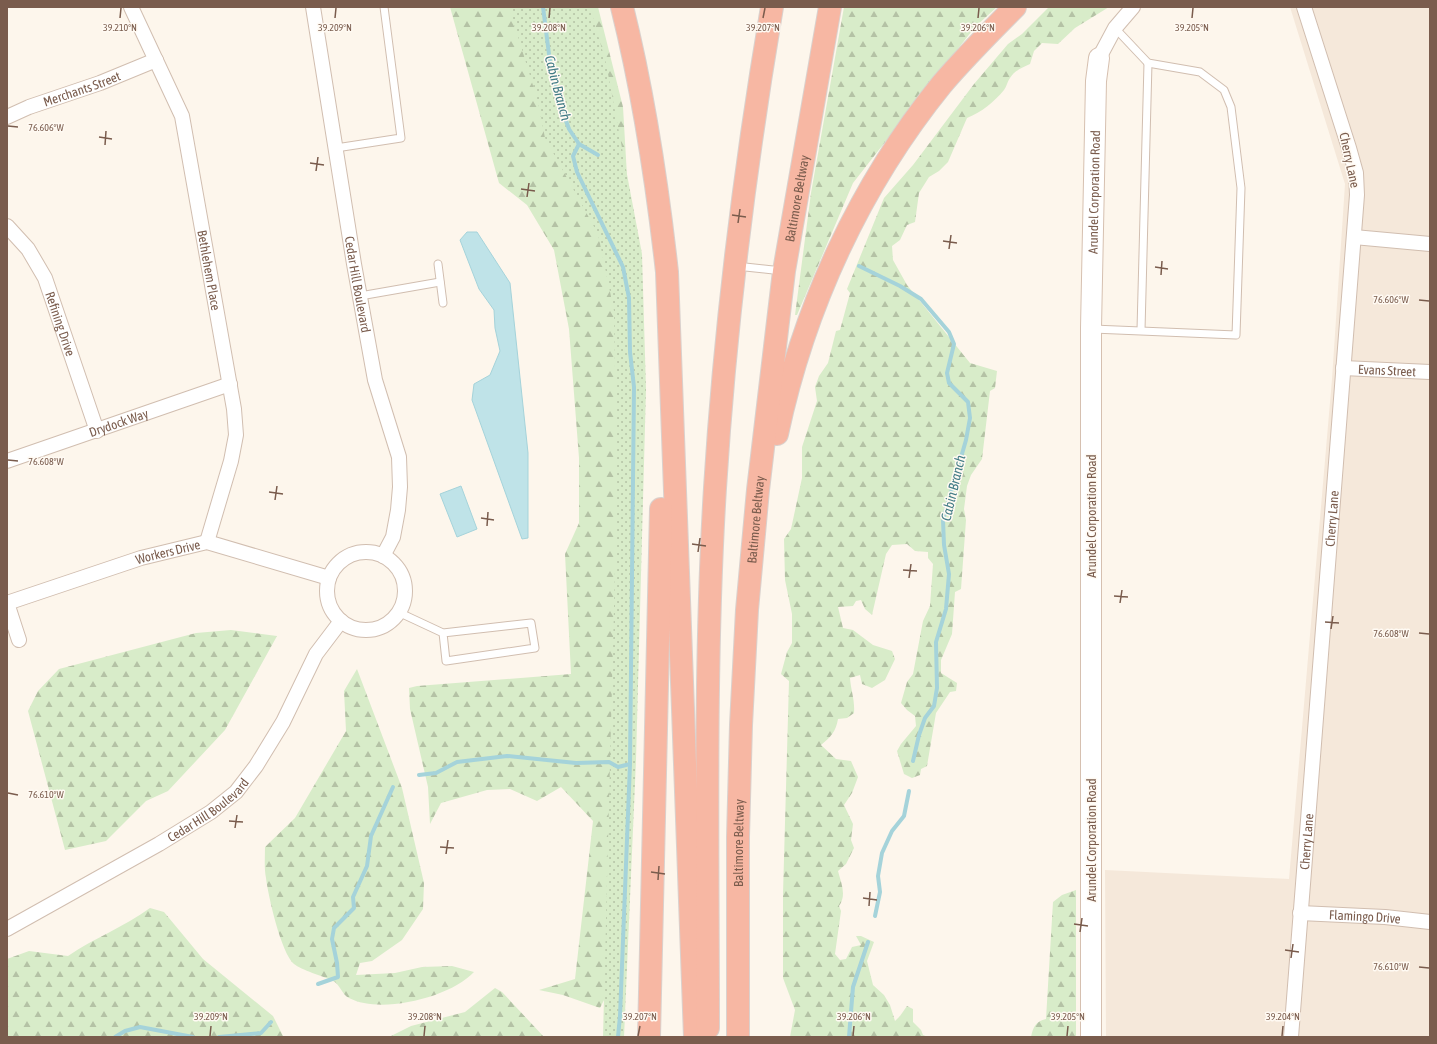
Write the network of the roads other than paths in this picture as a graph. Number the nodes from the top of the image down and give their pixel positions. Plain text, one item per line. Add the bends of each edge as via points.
1 (131, 7) edge
2 (313, 7) edge
3 (384, 7) edge
4 (622, 7) edge
5 (772, 7) edge
6 (830, 7) edge
7 (1015, 7) edge
8 (1133, 7) edge
9 (1304, 7) edge
10 (1115, 28) junction
11 (1099, 58) joint
12 (156, 60) junction
13 (1148, 63) junction
14 (7, 118) edge
15 (336, 148) junction
16 (7, 226) edge
17 (1354, 237) junction
18 (1430, 244) edge
19 (438, 264) dead end
20 (734, 266) junction
21 (784, 271) junction
22 (667, 272) junction
23 (440, 282) junction
24 (360, 296) junction
25 (443, 303) dead end
26 (1091, 328) junction
27 (1141, 330) junction
28 (1343, 368) junction
29 (1430, 372) edge
30 (230, 384) junction
31 (96, 431) junction
32 (7, 462) edge
33 (207, 542) junction
34 (383, 556) junction
35 (329, 578) junction
36 (7, 603) edge
37 (747, 610) junction
38 (398, 612) junction
39 (341, 621) junction
40 (443, 633) junction
41 (19, 640) dead end
42 (1300, 913) junction
43 (1430, 922) edge
44 (7, 930) edge
45 (649, 1037) edge
46 (695, 1037) edge
47 (708, 1037) edge
48 (738, 1037) edge
49 (1091, 1037) edge
50 (1291, 1037) edge

1 - 12 street, Bethlehem Place
2 - 15 street, Cedar Hill Boulevard
3 - 15 lane via 401,138
4 - 22 highway via 636,63 652,150
5 - 20 highway via 758,86
6 - 21 highway, Baltimore Beltway
7 - 37 highway via 942,84 908,129 877,177 823,282 808,321 782,407
8 - 10 street, Arundel Corporation Road
9 - 17 street, Cherry Lane via 1356,174
10 - 11 street, Arundel Corporation Road
10 - 13 lane
11 - 26 street, Arundel Corporation Road via 1096,81
12 - 14 street, Merchants Street via 100,83 29,107
12 - 30 street, Bethlehem Place via 182,116
13 - 27 lane
13 - 27 lane via 1200,72 1224,90 1231,107 1241,188 1236,335
15 - 24 street, Cedar Hill Boulevard
16 - 31 street, Refining Drive via 28,249 46,278
17 - 18 street
17 - 28 street, Cherry Lane
19 - 23 lane
20 - 21 lane
20 - 47 highway via 715,487 710,609 707,722
21 - 37 highway, Baltimore Beltway via 758,490
22 - 45 highway
22 - 46 highway
23 - 24 lane
23 - 25 lane
24 - 34 street, Cedar Hill Boulevard via 375,380 399,457 398,510 393,537
26 - 27 lane
26 - 49 street, Arundel Corporation Road
28 - 29 street, Evans Street
28 - 42 street, Cherry Lane
30 - 31 street, Drydock Way
30 - 33 street, Bethlehem Place via 236,435
31 - 32 street, Drydock Way
33 - 35 street, Workers Drive
33 - 36 street, Workers Drive via 141,558
34 - 35 street via 363,552 351,555 340,561
34 - 38 street via 396,566 402,576 405,588
35 - 39 street via 327,594 330,606
36 - 41 street
37 - 48 highway, Baltimore Beltway via 738,837
38 - 39 street via 380,627 368,630 356,629
38 - 40 lane
39 - 44 street, Cedar Hill Boulevard via 316,654 283,722 256,766 236,792 210,812 159,844
40 - 40 lane via 531,622 535,648 446,661
42 - 43 street, Flamingo Drive
42 - 50 street, Cherry Lane

